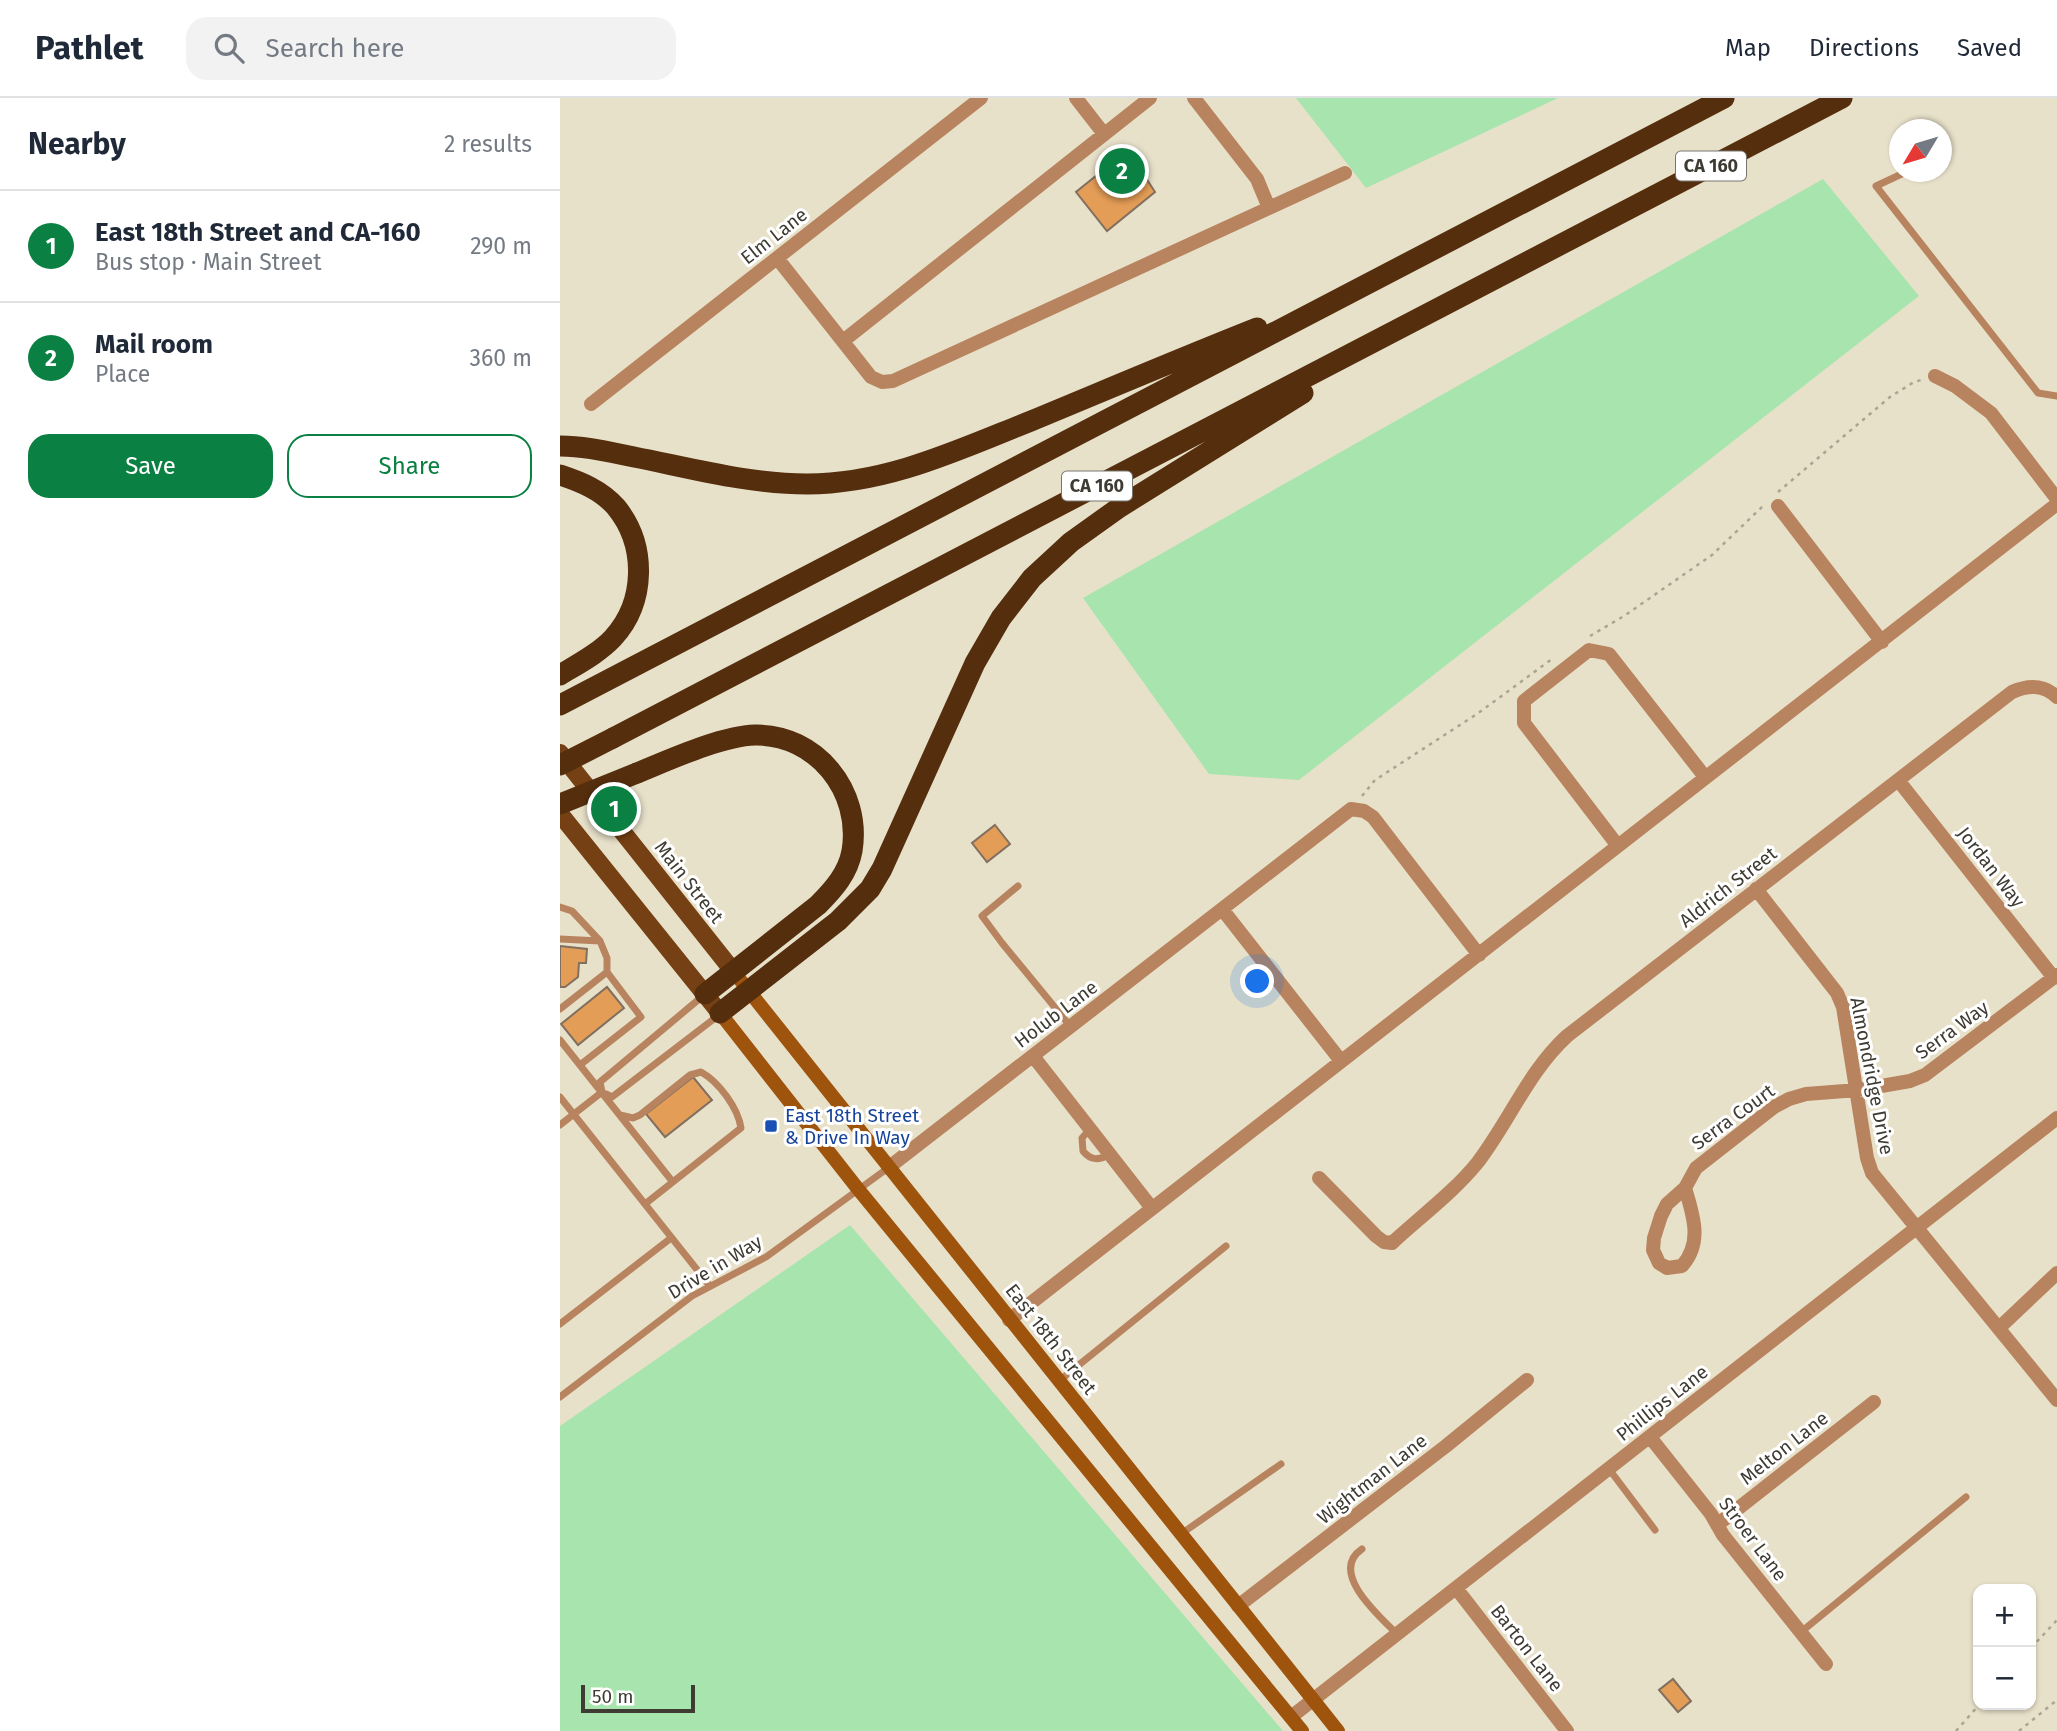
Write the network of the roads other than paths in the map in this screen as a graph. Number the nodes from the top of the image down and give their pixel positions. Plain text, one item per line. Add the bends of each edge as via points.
1 (981, 98) edge
2 (1076, 98) edge
3 (1150, 98) edge
4 (1194, 98) edge
5 (1724, 98) edge
6 (1842, 98) edge
7 (1104, 134) junction
8 (1345, 173) dead end
9 (1889, 180) edge
10 (1269, 208) junction
11 (1581, 234) junction
12 (777, 258) junction
13 (1373, 281) junction
14 (843, 341) junction
15 (1935, 376) road end
16 (2057, 396) edge
17 (591, 404) dead end
18 (560, 446) edge
19 (560, 475) edge
20 (2057, 499) edge
21 (1777, 500) road end
22 (2057, 504) edge
23 (1882, 642) junction
24 (564, 672) edge
25 (2057, 697) edge
26 (560, 705) edge
27 (560, 753) edge
28 (560, 765) edge
29 (1705, 777) junction
30 (1898, 780) junction
31 (560, 804) edge
32 (560, 814) edge
33 (1618, 846) junction
34 (1018, 886) dead end
35 (1756, 889) junction
36 (560, 907) edge
37 (1222, 909) junction
38 (560, 939) edge
39 (600, 941) junction
40 (1479, 955) junction
41 (733, 971) junction
42 (607, 972) junction
43 (2055, 977) edge
44 (748, 991) junction
45 (705, 994) junction
46 (560, 1009) edge
47 (720, 1013) junction
48 (1071, 1028) junction
49 (560, 1040) edge
50 (1033, 1056) junction
51 (1341, 1061) junction
52 (580, 1065) junction
53 (1858, 1090) junction
54 (602, 1092) junction
55 (560, 1097) edge
56 (574, 1114) junction
57 (620, 1115) junction
58 (2057, 1118) edge
59 (560, 1125) edge
60 (888, 1168) junction
61 (1319, 1178) dead end
62 (673, 1181) junction
63 (1685, 1188) junction
64 (858, 1189) junction
65 (645, 1204) junction
66 (1151, 1207) junction
67 (1917, 1227) junction
68 (671, 1238) junction
69 (1226, 1246) dead end
70 (2057, 1273) edge
71 (710, 1286) junction
72 (1009, 1320) junction
73 (560, 1324) edge
74 (1999, 1328) junction
75 (1527, 1380) dead end
76 (1058, 1381) junction
77 (560, 1397) edge
78 (2057, 1400) edge
79 (1874, 1402) dead end
80 (1650, 1437) junction
81 (1281, 1464) dead end
82 (1609, 1469) junction
83 (1966, 1497) dead end
84 (1717, 1525) junction
85 (1655, 1530) dead end
86 (1181, 1534) junction
87 (1362, 1549) dead end
88 (1456, 1588) junction
89 (1238, 1606) junction
90 (1800, 1632) junction
91 (1398, 1634) junction
92 (1826, 1664) dead end
93 (1314, 1700) junction
94 (1291, 1717) junction
95 (1302, 1731) edge
96 (1338, 1731) edge
97 (1567, 1731) edge

1 - 12 street, Elm Lane
2 - 7 street
3 - 7 street
4 - 10 street via 1257,179
5 - 13 highway, CA 160
6 - 11 highway, CA 160
7 - 14 street
8 - 10 street
9 - 16 lane via 1876,186 2038,393
10 - 14 street via 893,381 871,377
11 - 28 highway, CA 160, bridge
11 - 44 highway via 1510,285 1316,384 1218,444 1120,507 1051,559 1016,597 987,639 870,890
12 - 14 street
12 - 17 street, Elm Lane
13 - 18 highway via 939,458 884,476 830,483 777,482
13 - 26 highway, CA 160
15 - 20 street via 1991,413
19 - 24 highway via 581,482 616,508 635,545 639,564 634,605 625,622 612,639
21 - 23 street
22 - 23 street
23 - 29 street
25 - 30 street, Aldrich Street via 2041,687 2012,692
27 - 41 main road, Main Street
29 - 33 street
29 - 33 street via 1609,654 1589,650 1524,701 1524,723
30 - 35 street, Aldrich Street
30 - 43 street, Jordan Way
31 - 41 highway, bridge via 709,746 754,735 798,745 831,770 851,810 853,832 851,853 835,888
32 - 45 main road
33 - 40 street
34 - 48 lane via 982,916
35 - 53 street, Almondridge Drive via 1837,993
35 - 61 street, Aldrich Street via 1549,1052 1465,1176 1392,1243 1376,1236
36 - 39 lane via 572,911
37 - 40 street, Holub Lane via 1351,809 1364,811
37 - 48 street, Holub Lane
37 - 51 street
38 - 39 lane
39 - 42 lane
40 - 51 street
41 - 44 main road, East 18th Street
41 - 45 highway
42 - 46 lane
42 - 52 lane via 641,1017
43 - 53 street, Serra Way via 1925,1075
44 - 47 highway
44 - 60 main road, East 18th Street
45 - 47 main road
45 - 54 lane via 600,1082
47 - 54 lane via 612,1097
47 - 64 main road
48 - 50 street, Holub Lane
49 - 52 lane
50 - 60 street, Holub Lane
50 - 66 street
51 - 66 street
52 - 54 lane
53 - 63 street, Serra Court via 1806,1094 1774,1107 1696,1168
53 - 67 street, Almondridge Drive via 1872,1173
54 - 56 lane
54 - 57 lane
55 - 56 lane
56 - 59 lane
56 - 65 lane
57 - 62 lane
57 - 62 lane via 640,1115 690,1075 701,1072 717,1086 741,1128
58 - 67 street, Phillips Lane
60 - 64 lane, Drive in Way
60 - 72 main road, East 18th Street
62 - 65 lane
63 - 63 street, Serra Court via 1667,1204 1654,1238 1655,1258 1667,1268 1682,1266 1692,1250 1695,1224
64 - 71 lane, Drive in Way via 766,1257
64 - 94 main road
65 - 68 lane
66 - 72 street
67 - 74 street, Almondridge Drive
67 - 80 street, Phillips Lane
68 - 71 lane
68 - 73 lane
69 - 76 lane
70 - 74 street
71 - 77 lane, Drive in Way
72 - 76 main road, East 18th Street
74 - 78 street, Almondridge Drive
75 - 89 street, Wightman Lane
76 - 86 main road, East 18th Street
79 - 84 street, Melton Lane
80 - 82 street, Phillips Lane
80 - 84 street, Stroer Lane
81 - 86 lane
82 - 85 lane
82 - 88 street, Phillips Lane
83 - 90 lane
84 - 90 street, Stroer Lane
86 - 89 main road, East 18th Street
87 - 91 lane via 1350,1563 1351,1576 1360,1593
88 - 91 street, Phillips Lane
88 - 97 street, Barton Lane
89 - 93 main road, East 18th Street
90 - 92 street, Stroer Lane
91 - 93 street, Phillips Lane
93 - 94 street, Phillips Lane
93 - 96 main road, East 18th Street
94 - 95 main road

